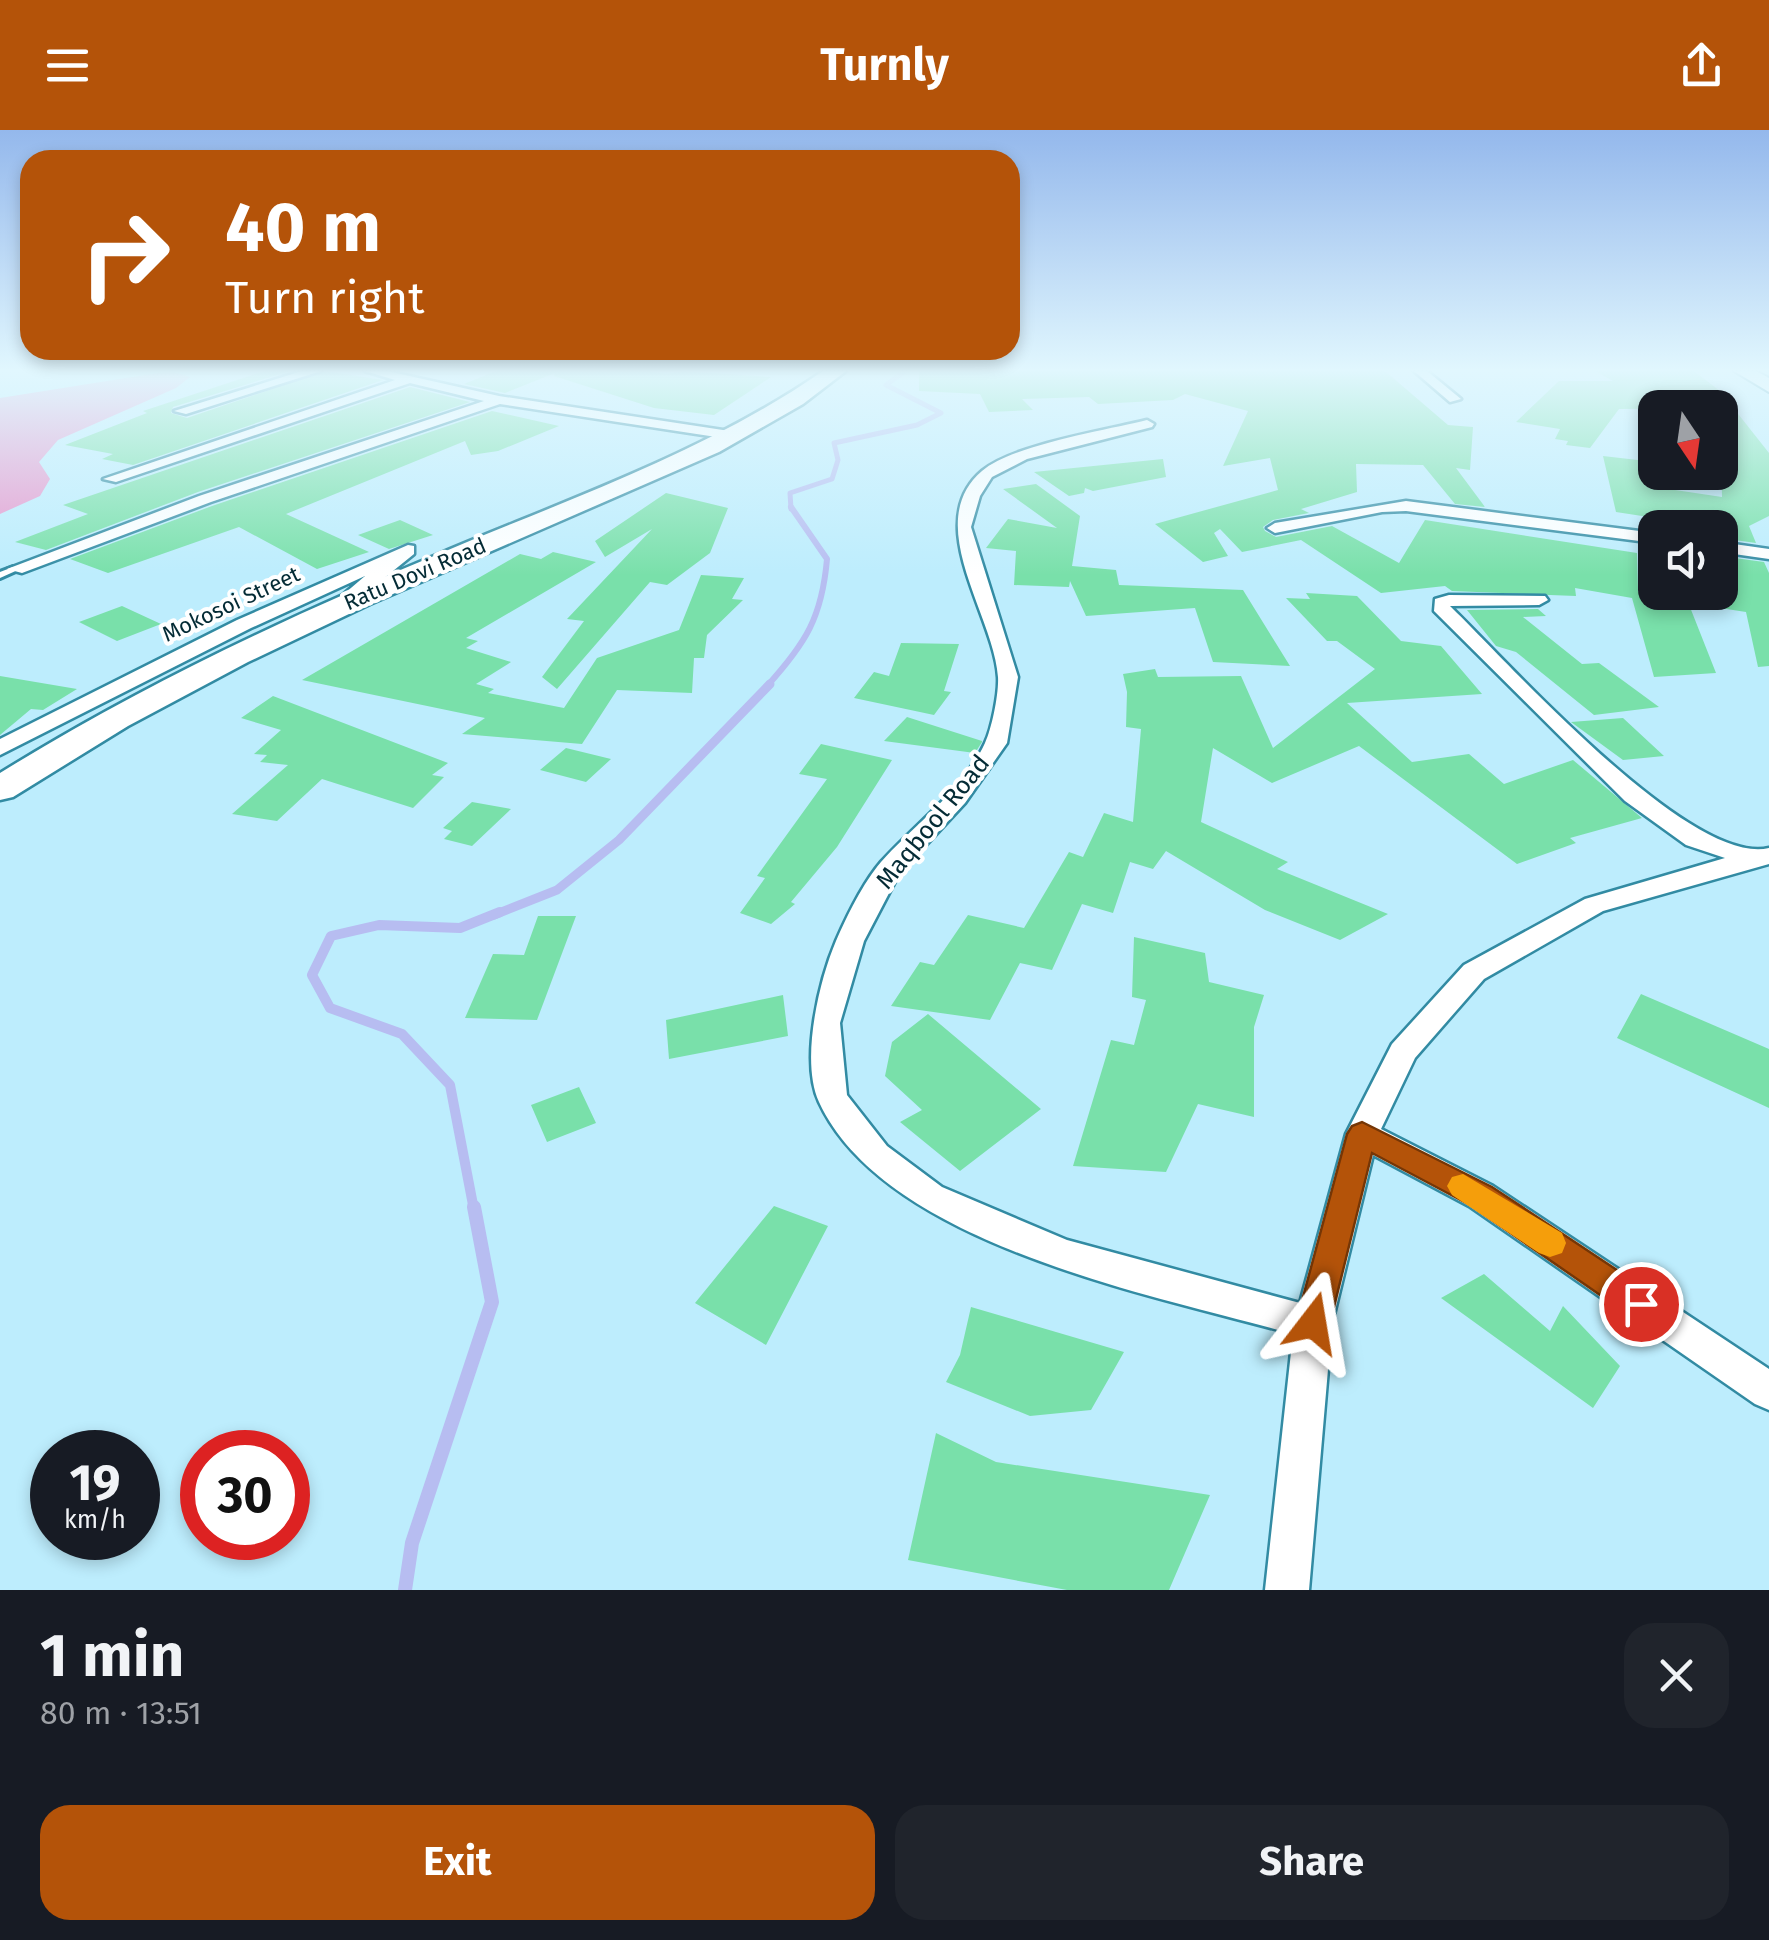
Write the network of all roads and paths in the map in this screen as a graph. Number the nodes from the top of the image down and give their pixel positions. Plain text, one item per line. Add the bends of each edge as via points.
1 (229, 439) edge
2 (383, 439) edge
3 (729, 439) edge
4 (1088, 439) edge
5 (111, 478) dead end
6 (1276, 528) dead end
7 (1638, 536) edge
8 (1738, 550) edge
9 (1769, 554) edge
10 (16, 569) joint
11 (0, 575) edge
12 (1539, 600) dead end
13 (340, 605) junction
14 (0, 748) edge
15 (0, 789) edge
16 (1760, 857) edge
17 (1362, 1134) junction
18 (1313, 1323) junction
19 (1769, 1392) edge
20 (1287, 1590) edge

1 - 5 street
2 - 10 street
3 - 13 main road, Ratu Dovi Road
4 - 18 street, Maqbool Road via 1022,456 987,474 972,496 963,527 1008,678 996,743 956,798 888,870 850,941 825,1023 832,1098 875,1155 930,1197 1062,1254
6 - 7 street via 1406,506
8 - 9 street
10 - 11 lane
12 - 16 street via 1449,600 1441,608 1644,805 1695,840
13 - 14 street, Mokosoi Street via 408,550 244,624
13 - 15 main road, Ratu Dovi Road via 92,732
16 - 17 street via 1594,904 1474,972 1402,1052
17 - 18 street
17 - 19 street via 1481,1196
18 - 20 street

